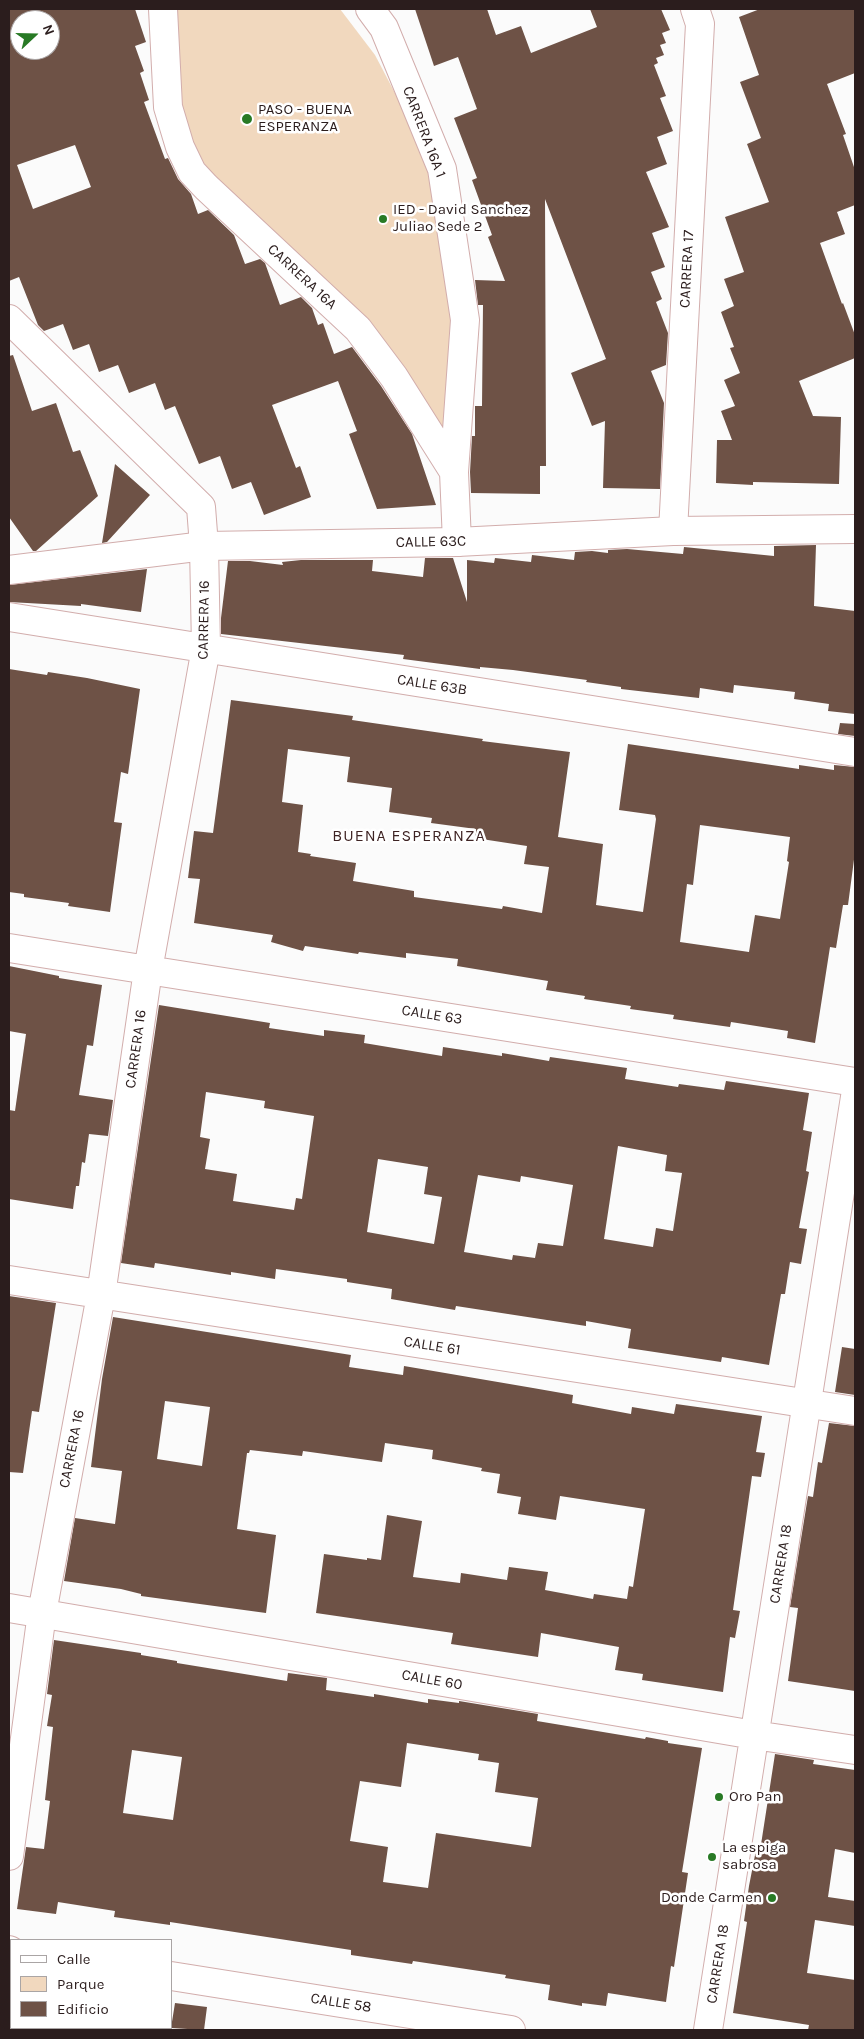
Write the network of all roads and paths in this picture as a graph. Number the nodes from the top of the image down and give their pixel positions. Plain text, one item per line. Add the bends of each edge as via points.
1 (163, 9) edge
2 (370, 9) edge
3 (695, 9) edge
4 (9, 319) edge
5 (454, 472) junction
6 (855, 528) edge
7 (674, 531) junction
8 (457, 542) junction
9 (204, 546) junction
10 (9, 570) edge
11 (9, 617) edge
12 (206, 648) junction
13 (855, 752) edge
14 (9, 948) edge
15 (148, 970) junction
16 (855, 1082) edge
17 (855, 1097) edge
18 (9, 1280) edge
19 (101, 1295) junction
20 (807, 1404) junction
21 (855, 1411) edge
22 (9, 1608) edge
23 (42, 1613) junction
24 (754, 1735) junction
25 (855, 1750) edge
26 (9, 1856) edge
27 (172, 1976) edge
28 (511, 2030) edge
29 (708, 2030) edge

1 - 5 street, CARRERA 16A via 168,107 180,147 192,172 358,329 394,377
2 - 5 street, CARRERA 16A 1 via 384,28 442,170 465,320
3 - 7 street, CARRERA 17 via 700,24
4 - 9 street, CARRERA 16 via 201,507
5 - 8 street, CARRERA 16A
6 - 7 street, CALLE 63C
7 - 8 street, CALLE 63C
8 - 9 street, CALLE 63C
9 - 10 street, CALLE 63C
9 - 12 street, CARRERA 16
11 - 12 street, CALLE 63B
12 - 13 street, CALLE 63B
12 - 15 street, CARRERA 16
14 - 15 street, CALLE 63
15 - 16 street, CALLE 63
15 - 19 street, CARRERA 16
17 - 20 street, CARRERA 18
18 - 19 street, CALLE 61
19 - 20 street, CALLE 61
19 - 23 street, CARRERA 16
20 - 21 street, CALLE 61
20 - 24 street, CARRERA 18
22 - 23 street, CALLE 60
23 - 24 street, CALLE 60
23 - 26 street, CARRERA 16
24 - 25 street, CALLE 60
24 - 29 street, CARRERA 18
27 - 28 street, CALLE 58

